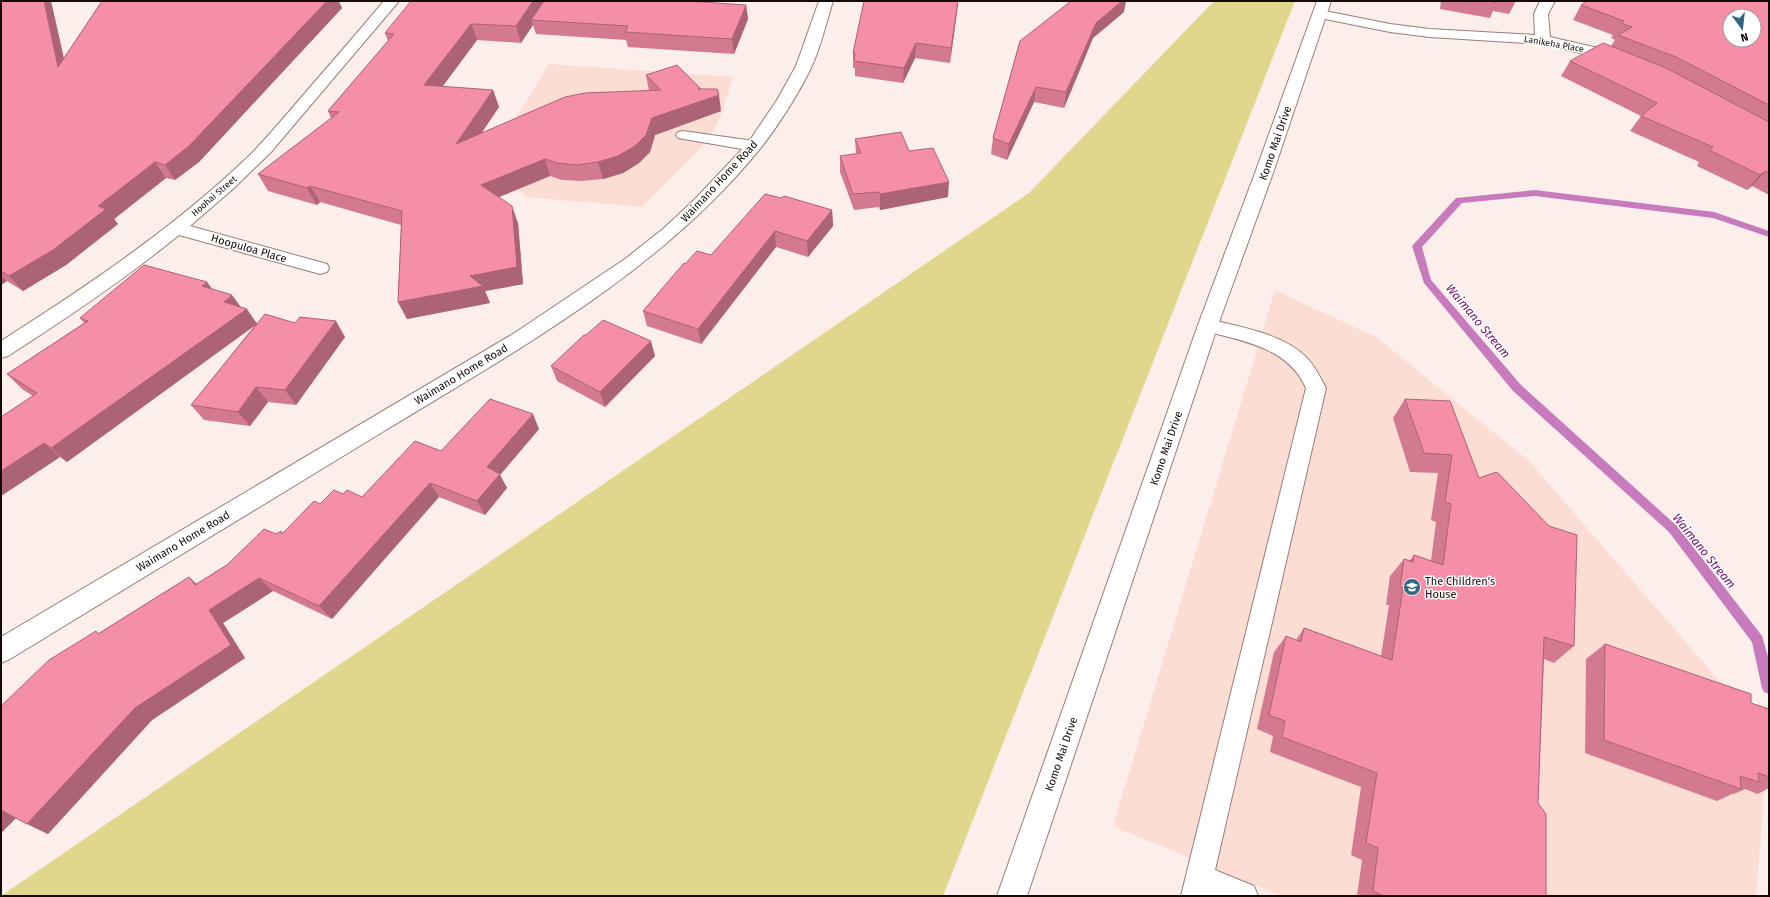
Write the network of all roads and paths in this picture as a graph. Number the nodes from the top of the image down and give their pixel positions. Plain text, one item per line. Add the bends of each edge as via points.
1 (392, 1) edge
2 (826, 1) edge
3 (1548, 1) edge
4 (1322, 7) edge
5 (1543, 40) junction
6 (1632, 65) edge
7 (683, 135) dead end
8 (754, 146) junction
9 (177, 228) junction
10 (320, 268) dead end
11 (1208, 325) junction
12 (1, 351) edge
13 (1, 651) edge
14 (1198, 886) edge
15 (1012, 896) edge
16 (1244, 896) edge

1 - 9 street, Hoohai Street via 259,155
2 - 8 street, Waimano Home Road via 804,66
3 - 5 street via 1540,14
4 - 5 street, Lanikeha Place via 1390,28
4 - 11 street, Komo Mai Drive
5 - 6 street, Lanikeha Place via 1593,51
7 - 8 lane
8 - 13 street, Waimano Home Road via 669,233 586,295 520,339
9 - 10 street, Hoopuloa Place
9 - 12 street, Hoohai Street via 91,293
11 - 14 lane via 1275,345 1292,354 1313,377 1316,388
11 - 15 street, Komo Mai Drive
14 - 16 lane

